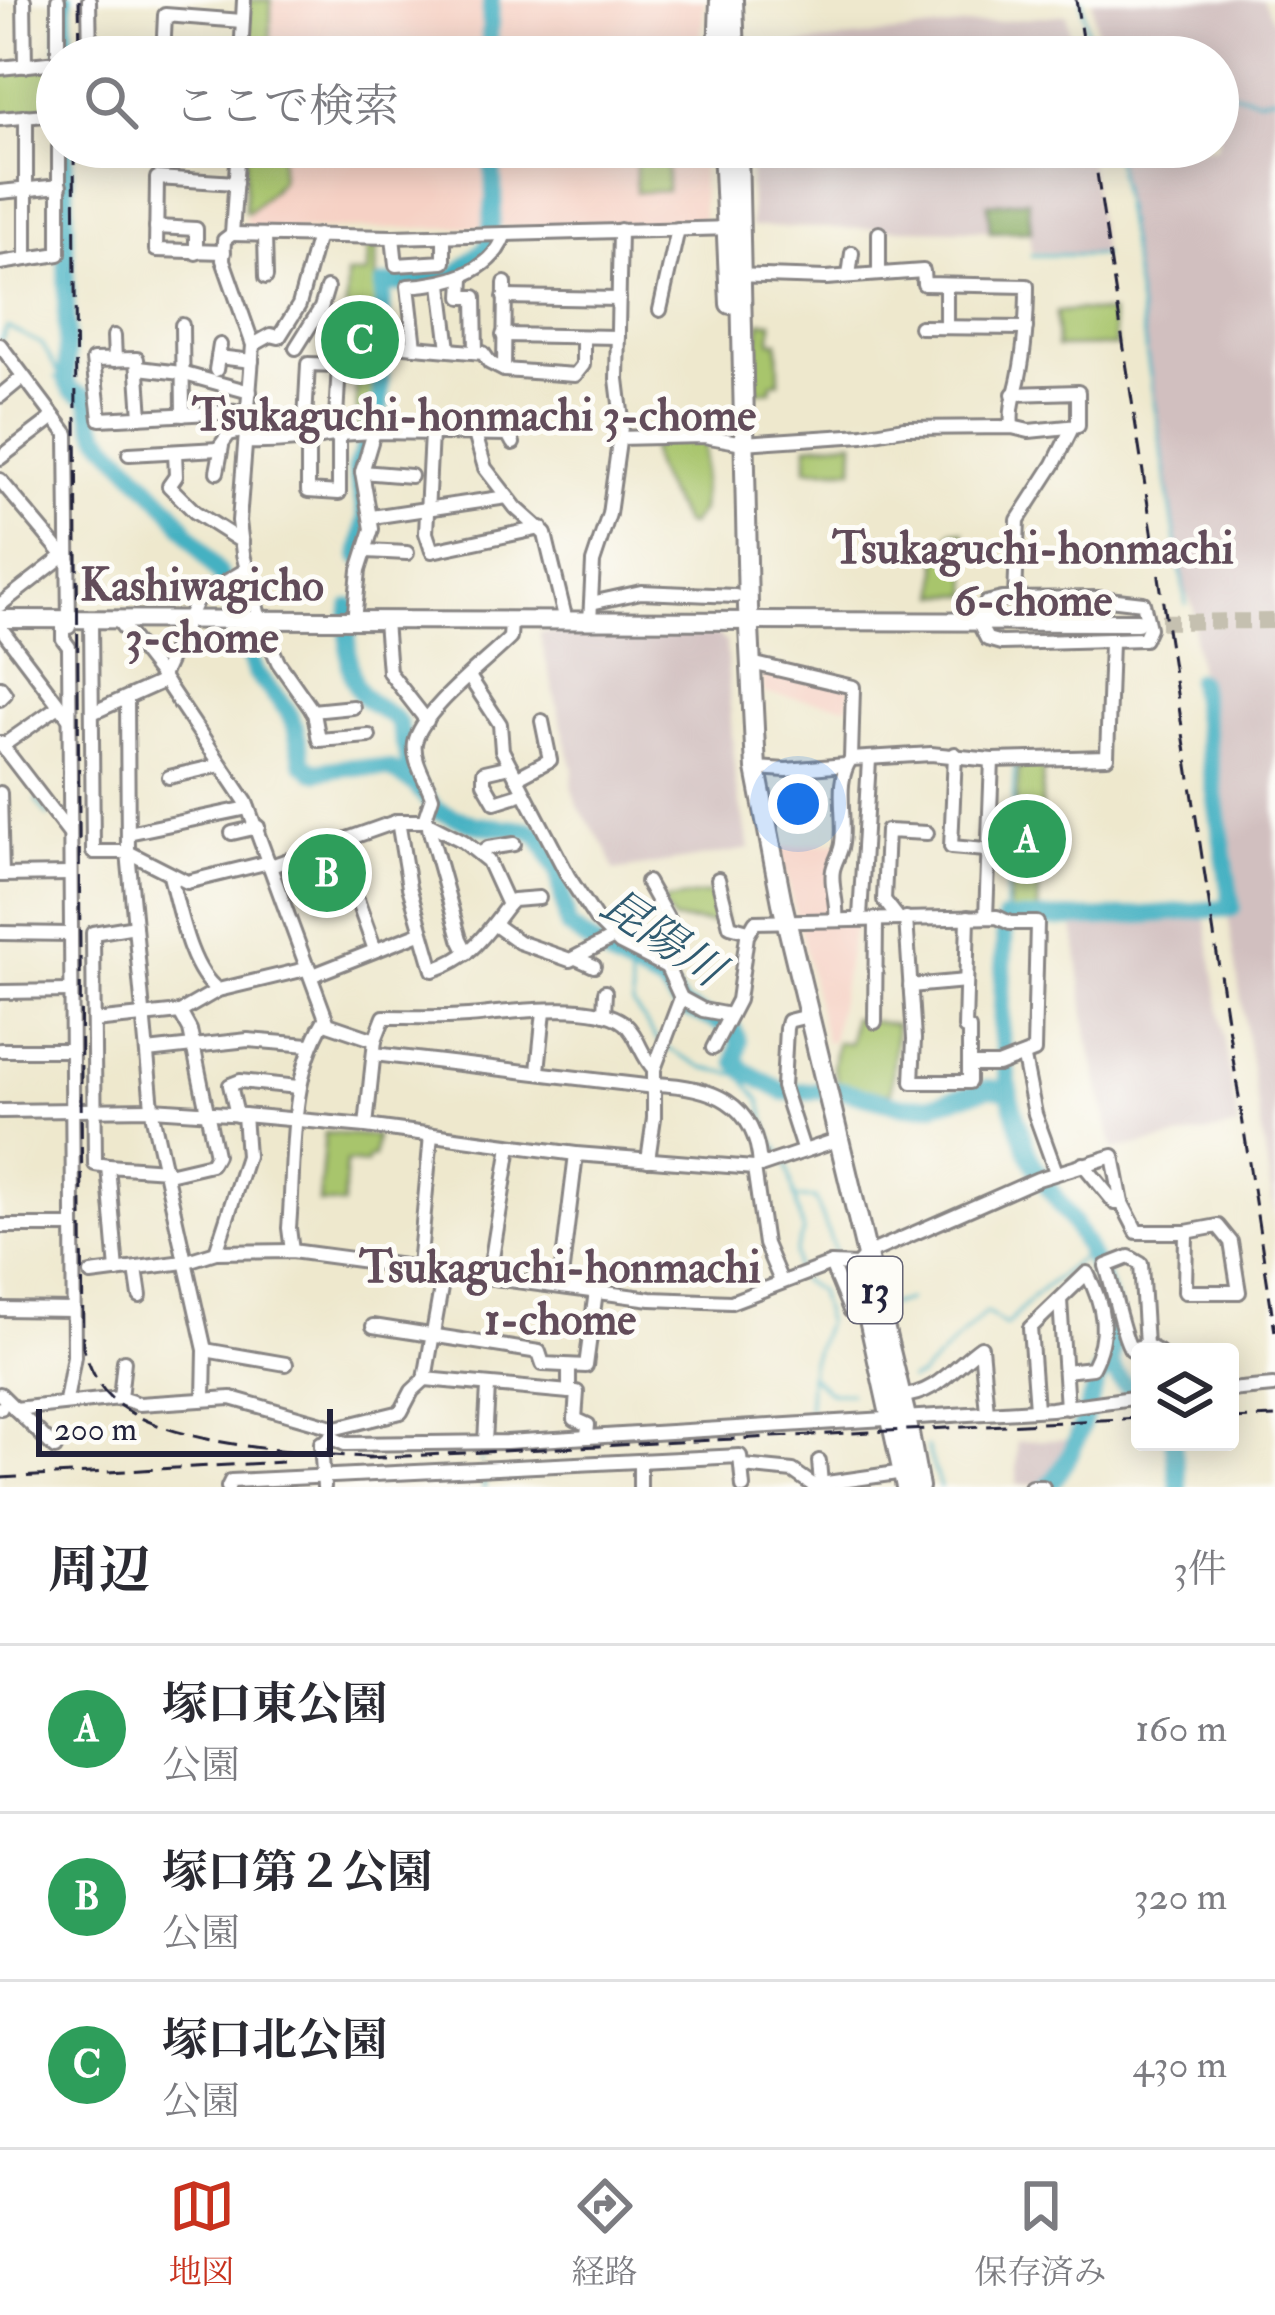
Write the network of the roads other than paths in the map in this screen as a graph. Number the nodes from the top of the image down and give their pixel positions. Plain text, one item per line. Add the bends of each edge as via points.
1 (24, 0) edge
2 (58, 0) edge
3 (89, 0) edge
4 (192, 0) edge
5 (244, 0) edge
6 (720, 0) edge
7 (734, 0) edge
8 (192, 17) junction
9 (242, 21) junction
10 (58, 36) edge
11 (90, 36) edge
12 (164, 36) edge
13 (242, 36) edge
14 (719, 36) edge
15 (735, 36) edge
16 (36, 64) edge
17 (25, 66) junction
18 (0, 68) edge
19 (36, 115) edge
20 (26, 116) junction
21 (0, 118) edge
22 (60, 168) edge
23 (237, 168) edge
24 (726, 168) edge
25 (737, 168) edge
26 (236, 183) junction
27 (60, 186) junction
28 (26, 190) junction
29 (0, 192) edge
30 (156, 227) junction
31 (734, 228) junction
32 (678, 229) junction
33 (620, 230) junction
34 (880, 233) dead end
35 (232, 234) junction
36 (502, 234) junction
37 (265, 235) junction
38 (318, 235) junction
39 (444, 236) junction
40 (393, 237) junction
41 (224, 252) junction
42 (196, 253) junction
43 (852, 253) dead end
44 (26, 259) junction
45 (0, 263) edge
46 (879, 271) junction
47 (736, 275) junction
48 (849, 276) junction
49 (266, 277) dead end
50 (463, 278) junction
51 (441, 284) junction
52 (946, 286) junction
53 (302, 294) junction
54 (619, 298) junction
55 (660, 310) dead end
56 (182, 325) dead end
57 (946, 326) junction
58 (920, 327) dead end
59 (1026, 328) junction
60 (503, 335) junction
61 (114, 336) dead end
62 (617, 337) junction
63 (583, 338) junction
64 (387, 344) dead end
65 (0, 345) edge
66 (253, 345) junction
67 (415, 347) junction
68 (296, 348) dead end
69 (449, 349) junction
70 (476, 352) junction
71 (218, 357) dead end
72 (115, 360) junction
73 (252, 361) junction
74 (139, 368) junction
75 (503, 370) junction
76 (181, 373) junction
77 (23, 377) junction
78 (250, 392) junction
79 (1013, 394) junction
80 (0, 396) edge
81 (248, 411) junction
82 (183, 415) junction
83 (54, 417) junction
84 (142, 417) junction
85 (1012, 427) junction
86 (1069, 428) junction
87 (474, 429) junction
88 (370, 432) junction
89 (337, 434) junction
90 (430, 434) junction
91 (246, 436) junction
92 (617, 438) junction
93 (306, 440) junction
94 (738, 441) junction
95 (514, 443) dead end
96 (222, 446) junction
97 (175, 452) junction
98 (129, 454) dead end
99 (0, 458) edge
100 (217, 472) dead end
101 (362, 472) junction
102 (411, 476) dead end
103 (0, 480) edge
104 (507, 497) junction
105 (427, 510) junction
106 (372, 517) junction
107 (542, 528) junction
108 (242, 542) junction
109 (367, 551) junction
110 (407, 553) dead end
111 (66, 560) junction
112 (246, 570) junction
113 (735, 596) junction
114 (1015, 598) junction
115 (0, 605) edge
116 (591, 612) junction
117 (66, 619) junction
118 (91, 619) junction
119 (117, 619) junction
120 (188, 620) junction
121 (245, 620) junction
122 (350, 621) junction
123 (385, 621) junction
124 (511, 621) junction
125 (566, 621) junction
126 (743, 622) junction
127 (978, 622) junction
128 (1137, 622) tunnel mouth
129 (0, 623) edge
130 (1111, 642) junction
131 (751, 663) junction
132 (470, 678) junction
133 (163, 679) junction
134 (0, 687) edge
135 (127, 698) junction
136 (0, 699) edge
137 (59, 706) junction
138 (353, 707) dead end
139 (312, 711) junction
140 (92, 713) junction
141 (69, 719) junction
142 (542, 721) dead end
143 (428, 722) junction
144 (369, 736) dead end
145 (1, 745) edge
146 (955, 754) junction
147 (868, 760) junction
148 (992, 760) junction
149 (849, 762) junction
150 (221, 765) junction
151 (756, 768) junction
152 (513, 772) junction
153 (169, 777) dead end
154 (0, 793) edge
155 (524, 793) junction
156 (248, 808) junction
157 (428, 815) junction
158 (398, 821) junction
159 (0, 823) edge
160 (258, 827) junction
161 (128, 833) junction
162 (232, 833) dead end
163 (927, 833) dead end
164 (70, 834) junction
165 (337, 841) junction
166 (514, 844) dead end
167 (986, 850) junction
168 (128, 851) junction
169 (480, 854) junction
170 (270, 864) junction
171 (70, 874) junction
172 (1, 875) edge
173 (170, 875) junction
174 (718, 879) dead end
175 (647, 882) dead end
176 (538, 898) dead end
177 (508, 905) junction
178 (836, 917) junction
179 (860, 917) junction
180 (968, 917) junction
181 (986, 917) junction
182 (902, 918) junction
183 (781, 919) junction
184 (876, 919) junction
185 (495, 925) junction
186 (135, 926) junction
187 (748, 931) junction
188 (0, 933) edge
189 (420, 933) junction
190 (71, 934) junction
191 (603, 943) junction
192 (375, 950) junction
193 (467, 953) junction
194 (576, 958) junction
195 (594, 966) dead end
196 (667, 968) junction
197 (311, 971) junction
198 (967, 981) junction
199 (910, 986) junction
200 (218, 990) junction
201 (0, 992) edge
202 (71, 992) junction
203 (604, 992) dead end
204 (679, 1002) junction
205 (544, 1011) junction
206 (180, 1012) junction
207 (604, 1014) junction
208 (144, 1016) junction
209 (800, 1018) junction
210 (325, 1019) junction
211 (726, 1020) junction
212 (94, 1021) junction
213 (875, 1022) dead end
214 (309, 1046) junction
215 (661, 1046) junction
216 (196, 1047) junction
217 (375, 1047) junction
218 (639, 1048) junction
219 (712, 1048) dead end
220 (0, 1050) edge
221 (71, 1050) junction
222 (148, 1051) junction
223 (1014, 1061) junction
224 (970, 1064) junction
225 (654, 1069) junction
226 (538, 1071) junction
227 (654, 1086) junction
228 (298, 1087) junction
229 (822, 1089) junction
230 (94, 1109) junction
231 (152, 1109) junction
232 (71, 1110) junction
233 (0, 1111) edge
234 (208, 1113) junction
235 (241, 1115) junction
236 (296, 1120) junction
237 (366, 1126) junction
238 (431, 1135) junction
239 (835, 1140) junction
240 (510, 1146) junction
241 (802, 1150) junction
242 (576, 1154) junction
243 (648, 1160) junction
244 (1083, 1164) junction
245 (108, 1166) junction
246 (757, 1167) junction
247 (168, 1172) junction
248 (1046, 1176) junction
249 (1122, 1203) junction
250 (0, 1226) edge
251 (72, 1226) junction
252 (1186, 1232) junction
253 (292, 1251) junction
254 (216, 1252) junction
255 (184, 1262) junction
256 (847, 1263) junction
257 (419, 1267) junction
258 (136, 1269) junction
259 (444, 1270) junction
260 (117, 1271) junction
261 (91, 1274) dead end
262 (489, 1276) junction
263 (792, 1278) junction
264 (560, 1286) junction
265 (596, 1291) junction
266 (140, 1296) dead end
267 (1060, 1300) junction
268 (0, 1310) edge
269 (73, 1310) junction
270 (373, 1326) dead end
271 (434, 1338) junction
272 (1153, 1349) edge
273 (205, 1350) junction
274 (124, 1361) dead end
275 (286, 1364) dead end
276 (569, 1367) junction
277 (1065, 1371) junction
278 (425, 1379) junction
279 (1273, 1386) edge
280 (488, 1388) junction
281 (1239, 1389) edge
282 (568, 1392) junction
283 (901, 1396) junction
284 (120, 1398) junction
285 (1131, 1398) edge
286 (204, 1399) junction
287 (66, 1401) junction
288 (3, 1404) edge
289 (1080, 1406) junction
290 (1036, 1409) junction
291 (987, 1412) junction
292 (899, 1418) junction
293 (374, 1421) junction
294 (321, 1424) junction
295 (345, 1428) junction
296 (587, 1436) junction
297 (485, 1442) junction
298 (345, 1444) junction
299 (379, 1445) junction
300 (321, 1446) junction
301 (55, 1448) dead end
302 (819, 1461) dead end
303 (640, 1462) junction
304 (743, 1466) junction
305 (483, 1470) junction
306 (905, 1480) edge
307 (324, 1482) edge
308 (862, 1484) edge
309 (827, 1485) edge
310 (227, 1487) edge
311 (479, 1487) edge
312 (640, 1487) edge
313 (743, 1487) edge
314 (920, 1487) edge
315 (1031, 1487) edge
316 (1043, 1487) edge

1 - 17 street
2 - 10 street
3 - 11 street
4 - 8 street
5 - 9 street
6 - 14 main road
7 - 15 main road
8 - 9 street
8 - 12 street via 165,15
9 - 13 street
16 - 17 street
17 - 18 street
19 - 20 street
20 - 21 street
20 - 28 street
22 - 27 street
23 - 26 street
24 - 31 main road, 13
25 - 31 main road, 13
26 - 30 street via 157,178
26 - 35 street
27 - 28 street
27 - 44 street via 59,254
28 - 29 street
28 - 44 street
30 - 42 street via 196,230
30 - 42 street via 156,250
31 - 32 street
31 - 47 main road, 13
32 - 33 street
32 - 55 street
33 - 36 street
33 - 54 street
34 - 46 street
35 - 37 street
35 - 41 street
36 - 39 street
36 - 50 street via 499,247
37 - 38 street
37 - 49 street
38 - 40 street
38 - 53 street
39 - 40 street
39 - 40 street via 444,262 396,265
41 - 42 street
41 - 66 street
43 - 48 street
44 - 45 street
46 - 48 street
46 - 52 street via 923,271 924,284
47 - 48 street
47 - 94 main road, 13
50 - 51 street
50 - 70 street via 462,296 475,297
51 - 67 street via 408,286
51 - 69 street
52 - 57 street
52 - 59 street via 1027,286
53 - 66 street via 279,337
53 - 68 street via 325,294
54 - 60 street via 504,290
54 - 62 street
56 - 76 street
57 - 58 street
57 - 59 street
59 - 79 street
60 - 63 street
60 - 75 street
61 - 72 street
62 - 63 street
62 - 92 street
63 - 75 street via 579,373
64 - 67 street
65 - 77 street
66 - 73 street
67 - 69 street
69 - 70 street
70 - 75 street
71 - 73 street
72 - 74 street via 137,359
72 - 84 street via 93,360 100,419
73 - 78 street
74 - 76 street
74 - 84 street
76 - 78 street
76 - 82 street
77 - 80 street
77 - 83 street
78 - 81 street
79 - 85 street
79 - 86 street via 1078,392 1078,426
81 - 82 street
81 - 91 street
82 - 84 street
83 - 99 street
83 - 111 street via 67,434
85 - 86 street
85 - 94 street
86 - 114 street via 1018,520
87 - 90 street
87 - 95 street via 508,434
87 - 104 street via 485,469
88 - 89 street
88 - 90 street
88 - 101 street
89 - 93 street
89 - 93 street via 339,494 308,491
89 - 93 street via 339,365 308,364
90 - 105 street
91 - 93 street
91 - 96 street via 229,434
91 - 108 street
92 - 94 street
92 - 116 street
94 - 113 main road, 13
94 - 126 main road, 13
96 - 97 street
96 - 100 street
97 - 98 street
97 - 108 street via 169,486
101 - 102 street
101 - 106 street
103 - 111 street
104 - 105 street
104 - 107 street
105 - 106 street
105 - 107 street via 432,551
106 - 109 street
107 - 125 street
108 - 112 street
109 - 110 street
109 - 122 street
111 - 115 street
111 - 117 street
112 - 120 street via 197,599
112 - 121 street
113 - 116 street via 641,592
113 - 126 main road, 13
114 - 127 street via 986,603
114 - 130 street via 1143,603 1144,639
116 - 125 main road
116 - 126 main road
117 - 118 main road
117 - 129 main road
117 - 141 street
118 - 119 main road
118 - 140 street
119 - 120 main road
119 - 133 street
120 - 121 main road
120 - 133 street
121 - 122 main road
121 - 139 street
122 - 123 main road
123 - 124 main road
123 - 143 street via 389,672
124 - 125 main road
124 - 132 street via 511,638
126 - 127 main road
126 - 131 main road, 13
126 - 183 main road, 13 via 748,782
127 - 128 main road
127 - 130 street via 1000,643
129 - 137 street
130 - 148 street via 1107,757
131 - 149 street via 853,687
131 - 151 main road, 13
132 - 143 street
132 - 152 street via 500,724
133 - 135 street
133 - 150 street
134 - 136 street
135 - 140 street
135 - 161 street
137 - 141 street
137 - 145 street
138 - 139 street
139 - 144 street via 319,740
140 - 168 street via 93,852
141 - 164 street
142 - 152 street via 550,760
143 - 157 street via 415,746
145 - 164 street
146 - 147 street
146 - 148 street
146 - 167 street via 951,847
147 - 149 street
147 - 179 street
148 - 167 street
149 - 151 street
149 - 178 street via 833,871
150 - 153 street
150 - 156 street
151 - 183 main road, 13
152 - 155 street
152 - 155 street via 484,772 484,783 495,802
154 - 159 street
155 - 191 street
156 - 160 street
156 - 161 street
157 - 158 street
157 - 169 street
157 - 193 street
158 - 165 street
158 - 189 street
159 - 172 street
160 - 162 street
160 - 170 street
161 - 168 street
163 - 182 street via 887,831 884,900
164 - 171 street
165 - 170 street
165 - 192 street
166 - 169 street
167 - 181 street
168 - 173 street
168 - 186 street
169 - 177 street
170 - 173 street via 194,882
170 - 197 street
171 - 172 street
171 - 190 street
173 - 200 street via 190,948
174 - 187 street via 730,926
175 - 196 street via 670,923
176 - 177 street
177 - 185 street
178 - 179 street
178 - 183 street
179 - 184 street
180 - 181 street
180 - 182 street
180 - 198 street
181 - 223 street via 1036,922 1034,1052
182 - 184 street
182 - 199 street
183 - 187 street via 755,922
183 - 209 main road, 13
183 - 229 main road, 13
184 - 213 street
185 - 193 street
185 - 194 street via 518,942
186 - 208 street
186 - 212 street via 93,932
187 - 211 street via 742,986
188 - 190 street
189 - 192 street
189 - 193 street via 433,970
190 - 202 street
191 - 194 street
191 - 196 street
192 - 197 street
194 - 195 street
196 - 204 street
197 - 200 street
197 - 210 street
198 - 199 street
198 - 224 street
199 - 224 street via 912,1082 969,1082
200 - 206 street
201 - 202 street
202 - 221 street
203 - 207 street
204 - 211 street
204 - 215 street
205 - 207 street
205 - 217 street via 384,1017
205 - 226 street
206 - 208 street
206 - 216 street
207 - 218 street via 624,1024
208 - 212 street
208 - 222 street
209 - 229 main road, 13
209 - 241 street via 786,1028 784,1091
210 - 214 street
210 - 217 street
211 - 219 street
212 - 230 street
214 - 216 street via 248,1040
214 - 228 street
215 - 218 street
215 - 225 street
216 - 222 street
216 - 234 street
217 - 226 street
217 - 237 street
218 - 225 street
220 - 221 street
221 - 232 street
222 - 231 street
223 - 224 street
223 - 248 street via 1035,1114
225 - 227 street
226 - 227 street
227 - 243 street
227 - 246 street via 730,1101 751,1124
228 - 235 street via 230,1085
228 - 236 street
229 - 239 main road, 13
230 - 231 street
230 - 232 street
230 - 245 street via 94,1164
231 - 234 street
231 - 247 street
232 - 233 street
232 - 251 street
234 - 235 street
234 - 247 street via 214,1160
235 - 236 street
235 - 254 street via 247,1156
236 - 237 street
236 - 253 street
237 - 238 street
238 - 240 street
238 - 257 street
239 - 241 street
239 - 256 main road, 13
240 - 242 street
240 - 262 street
241 - 246 street
242 - 243 street
242 - 264 street
243 - 246 street
244 - 248 street
244 - 249 street
244 - 249 street via 1113,1156
245 - 247 street
245 - 260 street
246 - 263 street via 765,1244
247 - 255 street
248 - 256 street
249 - 252 street via 1137,1232
250 - 251 street
251 - 269 street
252 - 252 street via 1218,1226 1231,1241 1240,1292 1185,1292
253 - 254 street
253 - 257 street
254 - 255 street
255 - 258 street
255 - 273 street
256 - 263 street
256 - 283 main road, 13
256 - 292 main road, 13
257 - 259 street
258 - 260 street
258 - 266 street
259 - 262 street
259 - 271 street
260 - 261 street
262 - 264 street
263 - 265 street via 731,1302
264 - 265 street
265 - 276 street via 586,1366
267 - 277 street
267 - 277 street via 1087,1273 1106,1328 1092,1368
267 - 290 street via 1030,1328
268 - 269 street
269 - 287 street
270 - 271 street
271 - 276 street via 539,1352 543,1364
271 - 278 street
272 - 272 street via 1141,1264 1129,1257 1106,1266 1125,1342
273 - 275 street
273 - 286 street
274 - 284 street
276 - 282 street
277 - 289 street
278 - 280 street
278 - 293 street via 400,1412
279 - 281 street
280 - 282 street
280 - 297 street
282 - 296 street via 577,1392 575,1419 588,1425
283 - 291 street via 938,1384 981,1347
283 - 292 main road, 13
284 - 286 street
284 - 287 street
285 - 289 street
286 - 294 street via 231,1398
287 - 288 street
288 - 301 street
289 - 290 street
290 - 291 street
291 - 292 street
292 - 296 street
292 - 306 main road, 13
292 - 314 main road, 13
293 - 295 street
293 - 299 street
294 - 295 street
294 - 300 street
295 - 298 street
296 - 297 street
297 - 299 street
298 - 299 street
298 - 300 street via 330,1437
300 - 307 street
302 - 309 street
303 - 304 street via 740,1456
303 - 305 street
303 - 312 street
304 - 309 street via 793,1471
304 - 313 street
305 - 307 street
305 - 311 street
306 - 308 street
307 - 310 street
308 - 309 street
315 - 316 street

